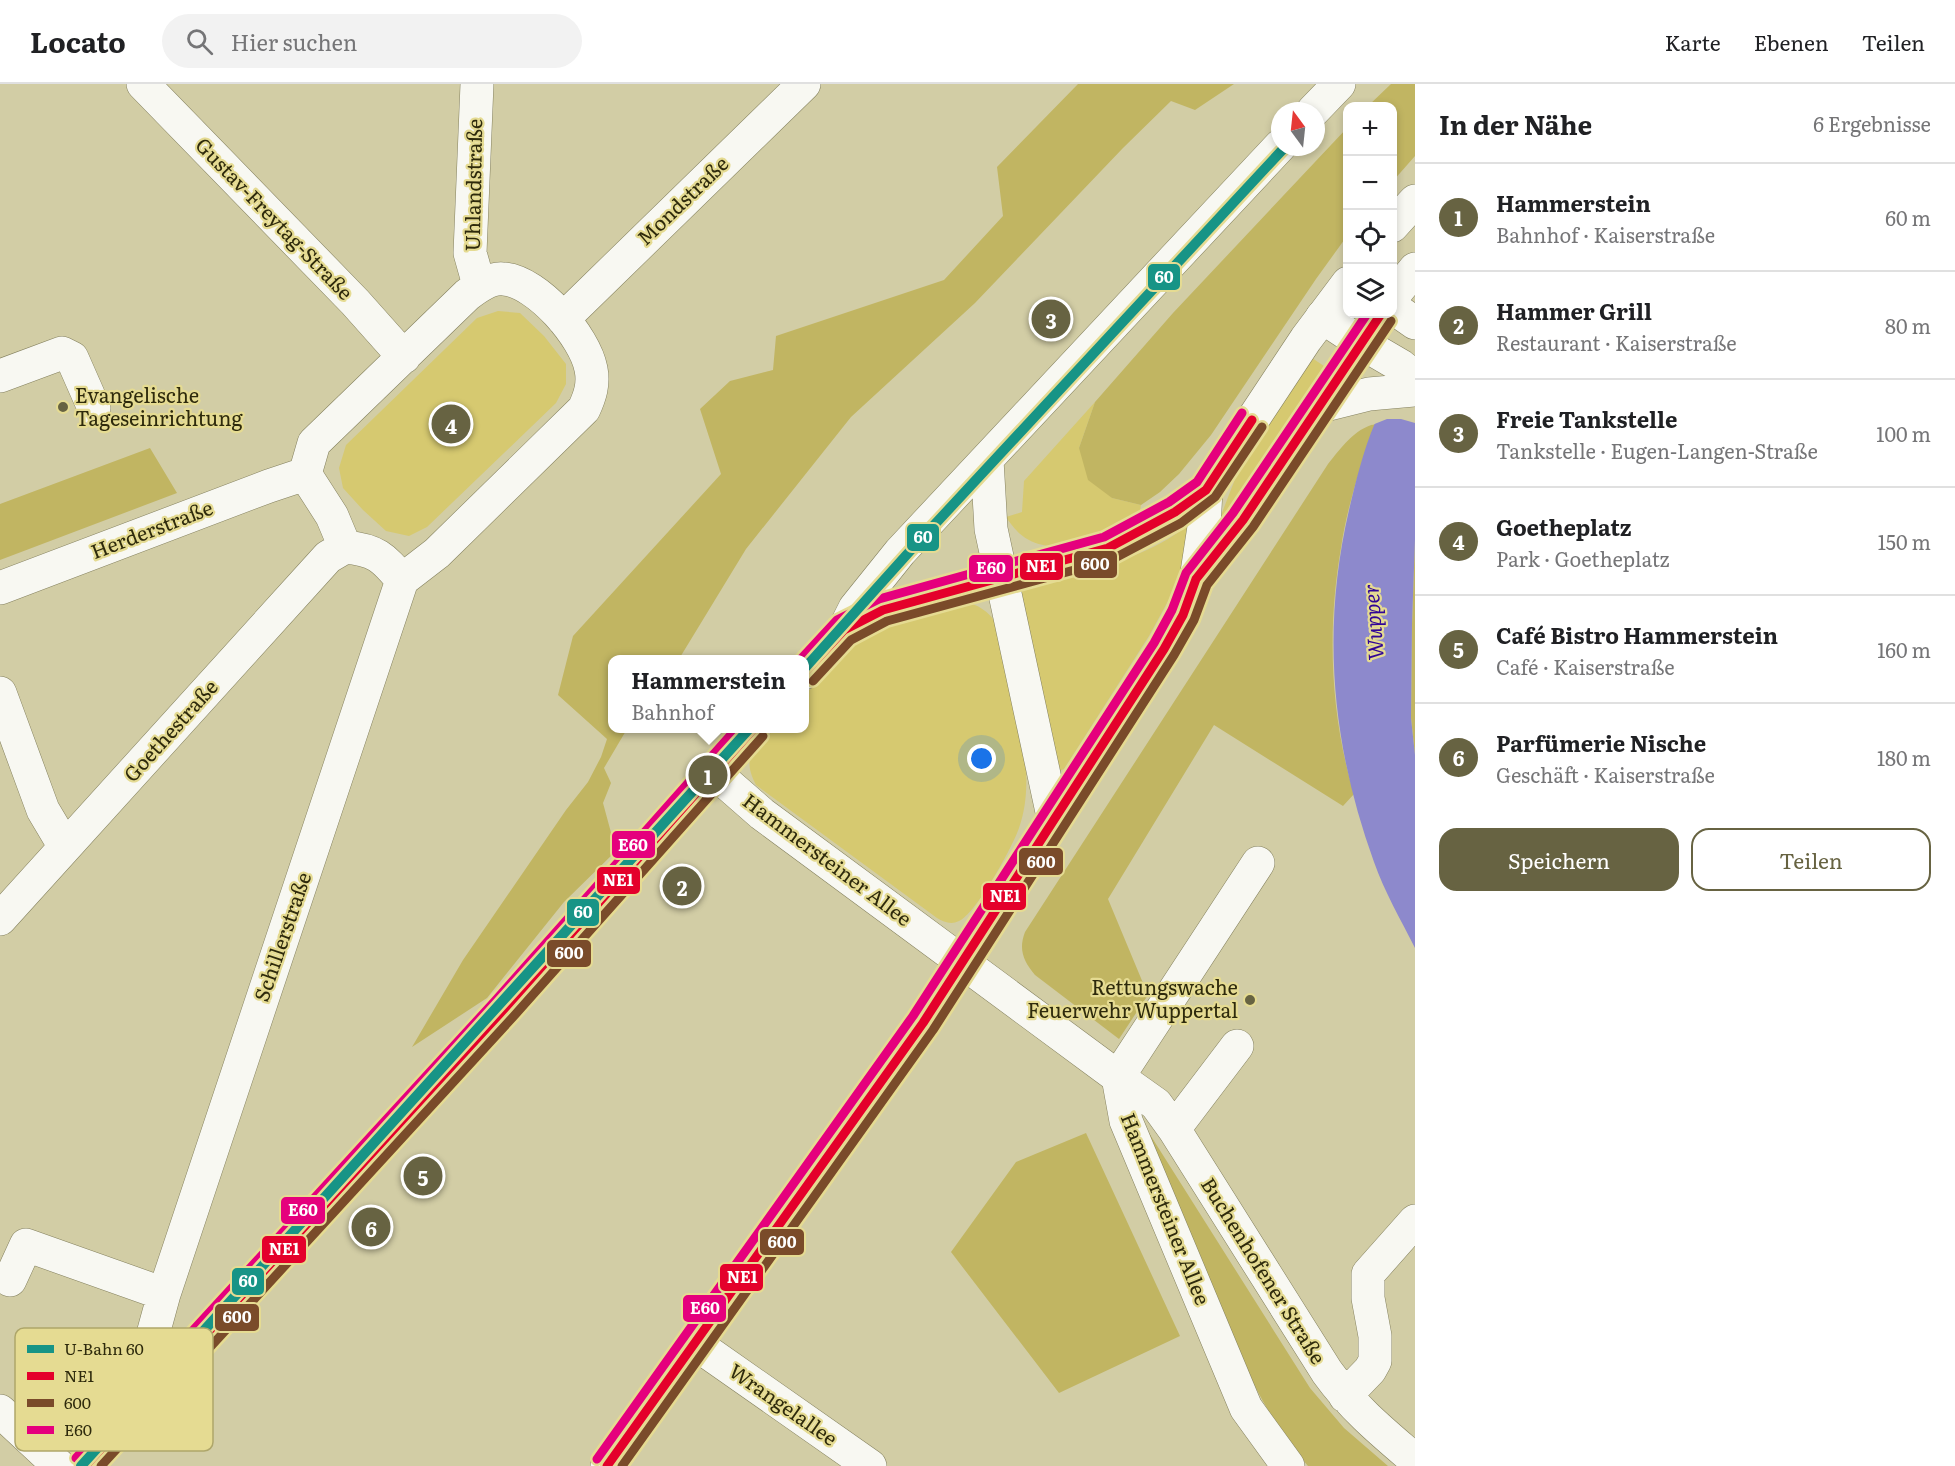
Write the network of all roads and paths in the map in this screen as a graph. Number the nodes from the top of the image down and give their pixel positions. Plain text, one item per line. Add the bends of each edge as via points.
1 (142, 84) edge
2 (477, 84) edge
3 (804, 84) edge
4 (1339, 84) edge
5 (1322, 102) edge
6 (1271, 156) edge
7 (1415, 201) edge
8 (1397, 221) edge
9 (1415, 268) edge
10 (479, 285) junction
11 (1343, 288) edge
12 (1397, 291) edge
13 (1397, 310) edge
14 (1322, 317) junction
15 (1378, 318) edge
16 (563, 319) junction
17 (1415, 323) edge
18 (1360, 342) junction
19 (404, 357) junction
20 (0, 376) edge
21 (1405, 381) edge
22 (1321, 406) junction
23 (94, 408) dead end
24 (987, 460) junction
25 (305, 474) junction
26 (1206, 490) junction
27 (345, 547) junction
28 (1002, 577) junction
29 (1197, 579) junction
30 (402, 580) junction
31 (0, 588) edge
32 (844, 630) junction
33 (809, 668) edge
34 (0, 693) edge
35 (750, 733) edge
36 (714, 772) junction
37 (1054, 821) junction
38 (65, 847) junction
39 (1258, 863) dead end
40 (0, 919) edge
41 (964, 962) junction
42 (1237, 1046) dead end
43 (1118, 1077) junction
44 (1174, 1129) junction
45 (1415, 1221) edge
46 (10, 1280) dead end
47 (164, 1294) junction
48 (154, 1328) edge
49 (212, 1328) edge
50 (696, 1344) junction
51 (1345, 1396) junction
52 (0, 1411) edge
53 (15, 1425) edge
54 (43, 1451) edge
55 (1415, 1460) edge
56 (606, 1463) edge
57 (59, 1466) edge
58 (870, 1466) edge
59 (1288, 1466) edge

1 - 19 main road, Gustav-Freytag-Straße
2 - 10 main road, Uhlandstraße via 470,253
3 - 16 main road, Mondstraße
4 - 5 main road
6 - 24 main road
7 - 8 main road
9 - 12 main road
10 - 16 main road via 502,278 519,283
10 - 19 main road
11 - 14 main road
13 - 17 main road
14 - 18 main road
14 - 26 main road
15 - 18 main road
16 - 30 main road via 583,345 591,369 591,392 584,409 437,552
18 - 21 main road
18 - 22 main road
19 - 25 main road via 314,443
20 - 23 main road via 63,353 72,358
21 - 22 main road
22 - 29 main road via 1243,520
24 - 28 main road via 991,529
24 - 32 main road via 900,552 855,608
25 - 27 main road via 332,516
25 - 31 main road, Herderstraße
26 - 28 main road via 1175,512 1108,548
26 - 29 main road
27 - 30 main road via 367,549 387,561
27 - 38 main road, Goethestraße via 328,557
28 - 32 main road via 883,610
28 - 37 main road
29 - 37 main road via 1164,649
30 - 47 main road, Schillerstraße
32 - 33 main road
34 - 38 main road via 43,810
35 - 36 main road
36 - 41 main road, Hammersteiner Allee via 762,814
36 - 49 main road
37 - 41 main road
38 - 40 main road, Goethestraße
39 - 43 main road
41 - 43 main road, Hammersteiner Allee
41 - 50 main road
42 - 44 main road
43 - 44 main road, Buchenhofener Straße via 1156,1104
43 - 59 main road, Hammersteiner Allee via 1126,1121 1246,1408
44 - 51 main road, Buchenhofener Straße
45 - 51 main road via 1368,1274 1375,1361
46 - 47 main road via 26,1245
47 - 48 main road, Schillerstraße
50 - 56 main road
50 - 58 main road, Wrangelallee
51 - 55 main road, Buchenhofener Straße
52 - 53 main road
54 - 57 main road

